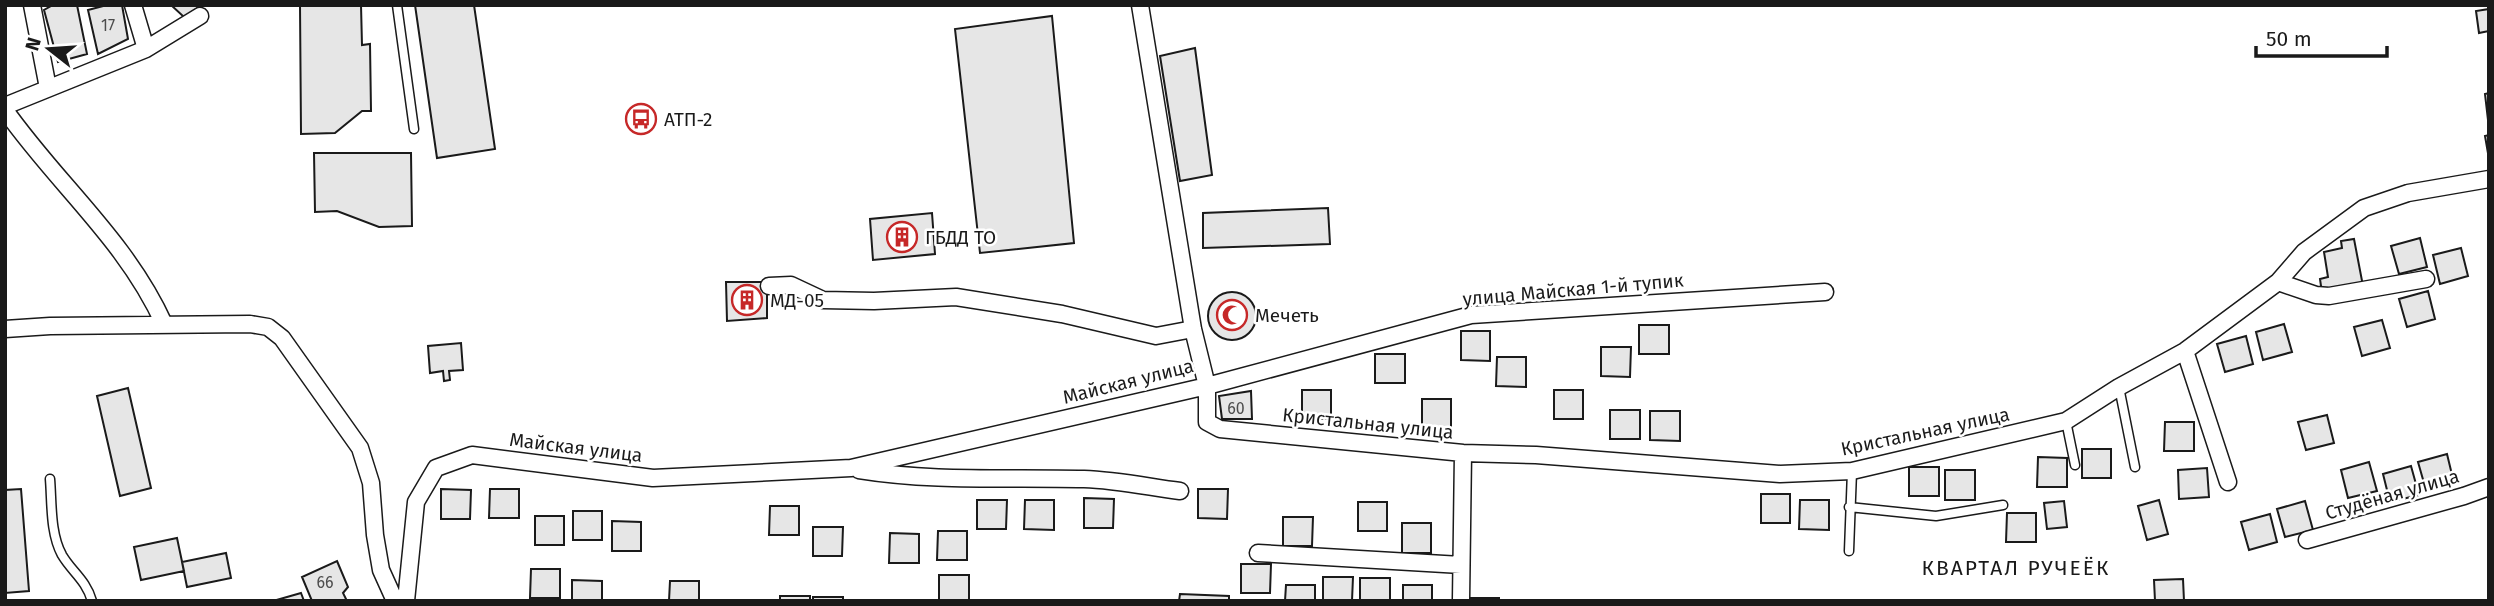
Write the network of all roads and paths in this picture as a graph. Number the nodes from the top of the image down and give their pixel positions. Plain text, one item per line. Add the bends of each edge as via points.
1 (32, 5) edge
2 (133, 5) edge
3 (397, 5) edge
4 (1140, 5) edge
5 (200, 16) dead end
6 (146, 49) junction
7 (48, 88) junction
8 (5, 108) edge
9 (414, 129) dead end
10 (2489, 179) edge
11 (2426, 279) dead end
12 (2278, 282) junction
13 (769, 286) dead end
14 (1825, 292) dead end
15 (164, 324) junction
16 (1193, 328) junction
17 (5, 330) edge
18 (2185, 351) junction
19 (1207, 387) junction
20 (2119, 387) junction
21 (2066, 421) junction
22 (1463, 453) junction
23 (2074, 465) dead end
24 (2135, 467) dead end
25 (851, 468) junction
26 (1852, 471) junction
27 (50, 479) dead end
28 (2228, 482) dead end
29 (2489, 486) edge
30 (1180, 491) dead end
31 (2003, 505) dead end
32 (1849, 507) junction
33 (2307, 540) dead end
34 (1849, 551) dead end
35 (1258, 553) dead end
36 (1461, 565) junction
37 (92, 601) edge
38 (395, 601) edge
39 (406, 601) edge
40 (1461, 601) edge

1 - 7 street
2 - 6 street
3 - 9 lane
4 - 16 street, Майская улица
5 - 6 street
6 - 7 street
7 - 8 street
8 - 15 street via 118,246
10 - 12 street, Кристальная улица via 2408,193 2364,208 2304,252
11 - 12 street via 2329,296
12 - 18 street, Кристальная улица
13 - 16 street via 791,285 823,300 956,297 1062,314 1156,336
14 - 19 street, улица Майская 1-й тупик via 1471,315
15 - 17 street
15 - 38 street via 250,324 268,327 282,338 360,449 371,483 381,570
16 - 19 street, Майская улица
18 - 20 street, Кристальная улица
18 - 28 street
19 - 22 street, Кристальная улица via 1207,422 1220,429
19 - 25 street, Майская улица
20 - 21 street, Кристальная улица
20 - 24 lane
21 - 23 lane
21 - 26 street, Кристальная улица
22 - 26 street, Кристальная улица via 1536,454 1780,474
22 - 36 street
25 - 30 street, Майская улица via 918,477 1088,479
25 - 39 street, Майская улица via 653,478 472,455 436,468 416,502
26 - 32 lane
27 - 37 lane via 55,536
29 - 33 street, Студёная улица
31 - 32 lane via 1936,516
32 - 34 lane
35 - 36 street
36 - 40 street

